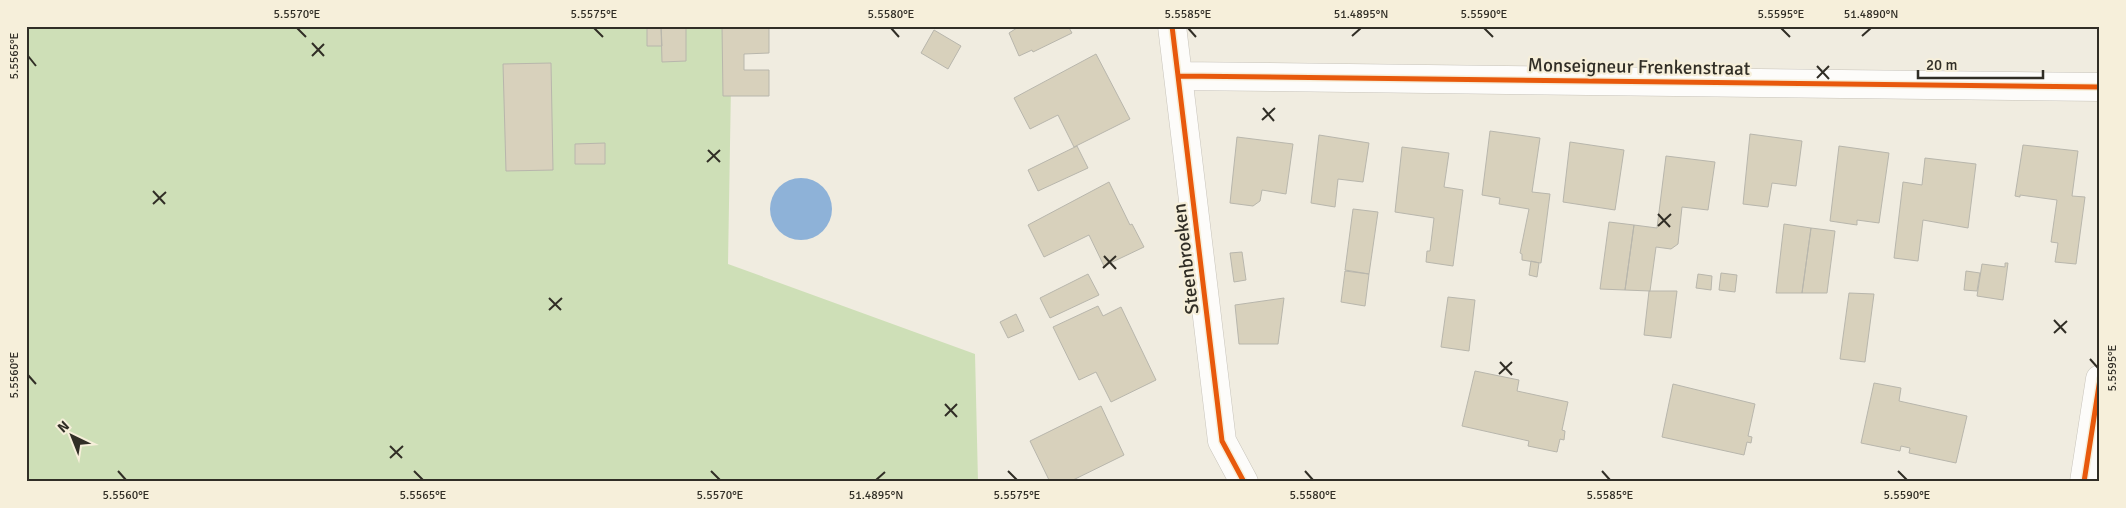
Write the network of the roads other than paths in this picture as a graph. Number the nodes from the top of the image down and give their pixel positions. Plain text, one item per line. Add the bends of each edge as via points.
1 (1172, 26) edge
2 (1178, 76) junction
3 (2100, 87) edge
4 (2100, 379) edge
5 (1244, 482) edge
6 (2084, 482) edge

1 - 2 street, Steenbroeken
2 - 3 street, Monseigneur Frenkenstraat
2 - 5 street, Steenbroeken via 1222,441
4 - 6 street

